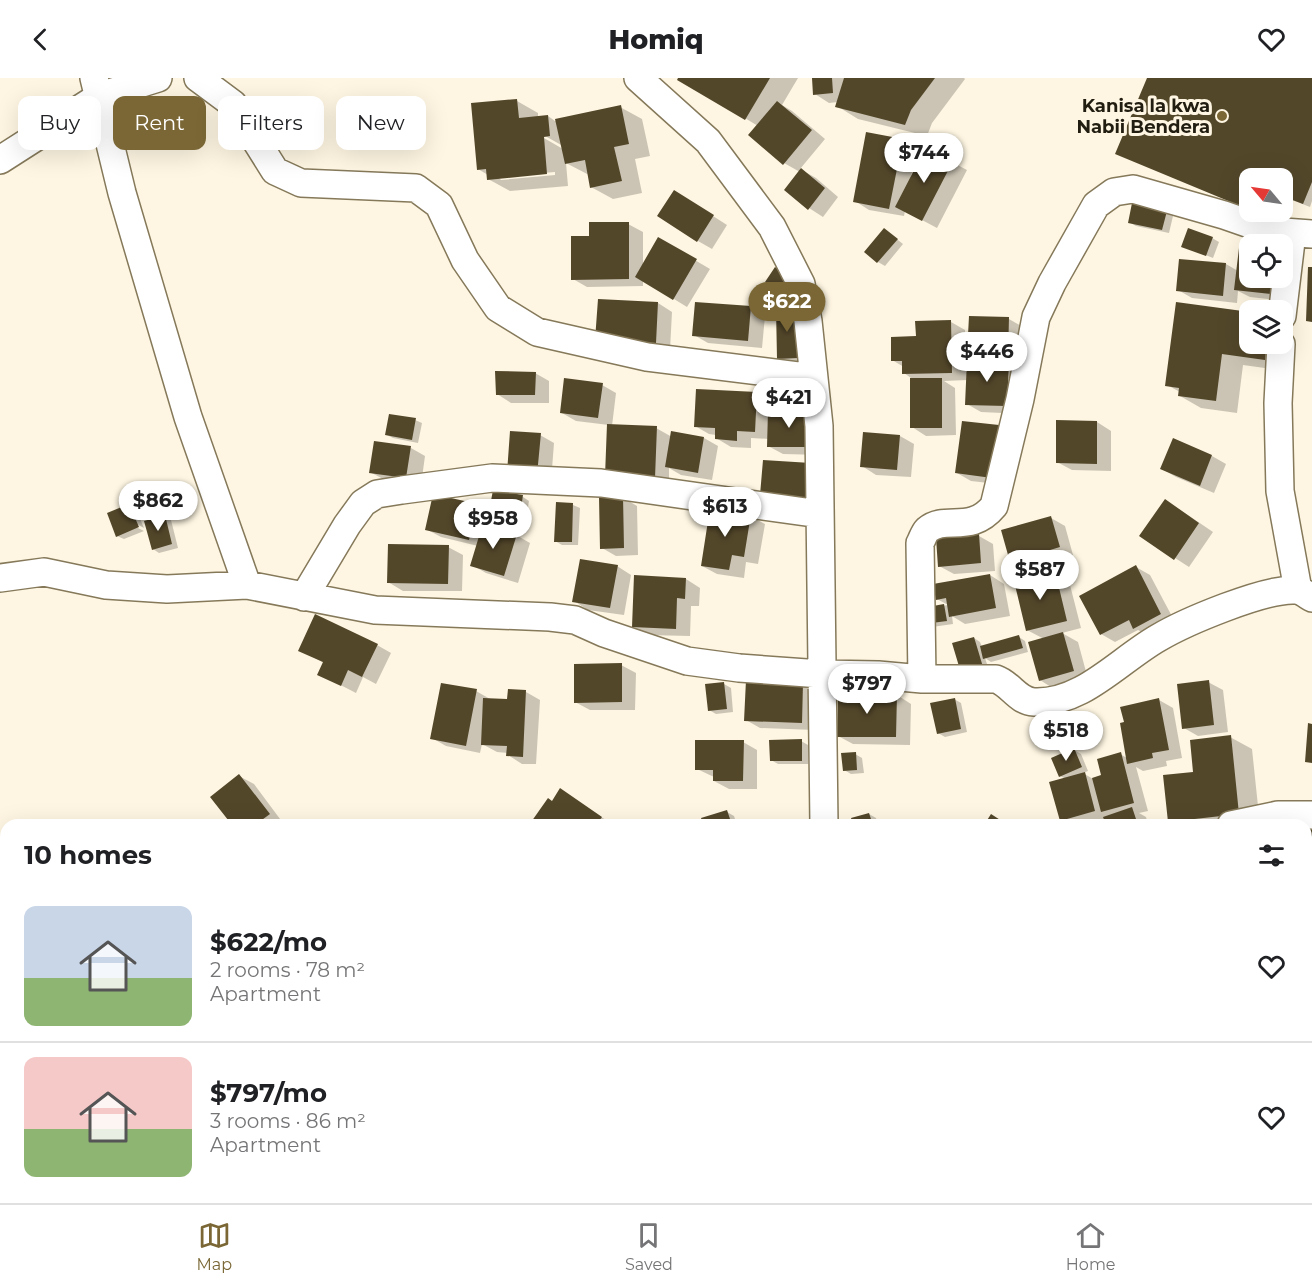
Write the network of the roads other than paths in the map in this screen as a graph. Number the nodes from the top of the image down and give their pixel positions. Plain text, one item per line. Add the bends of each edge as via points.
1 (158, 78) edge
2 (198, 78) edge
3 (638, 78) edge
4 (97, 87) edge
5 (0, 160) edge
6 (1302, 233) edge
7 (1286, 300) edge
8 (1280, 354) edge
9 (814, 378) junction
10 (820, 514) junction
11 (0, 578) edge
12 (247, 585) junction
13 (1305, 594) edge
14 (304, 597) junction
15 (821, 674) junction
16 (922, 679) junction
17 (1312, 815) edge
18 (824, 819) edge
19 (1259, 819) edge

1 - 4 street
2 - 9 street via 233,104 275,171 288,179 301,183 416,188 439,205 465,260 498,308 537,332 647,357
3 - 9 street via 708,141 772,227 801,284
4 - 5 street
4 - 12 street via 122,193 184,406
6 - 7 street
6 - 16 street via 1270,231 1133,189 1114,192 1096,206 1036,317 994,506 968,524 944,524 927,530 920,543
8 - 13 street via 1280,491
9 - 10 street
10 - 14 street via 601,483 492,478 377,494 363,503 346,525
10 - 15 street
11 - 12 street via 44,572 106,585 167,589
12 - 14 street
13 - 16 street via 1275,592 1209,613 1158,638 1076,694 1060,700 1024,700 996,679
14 - 15 street via 375,610 575,620 687,661
15 - 16 street
15 - 18 street
17 - 19 street

